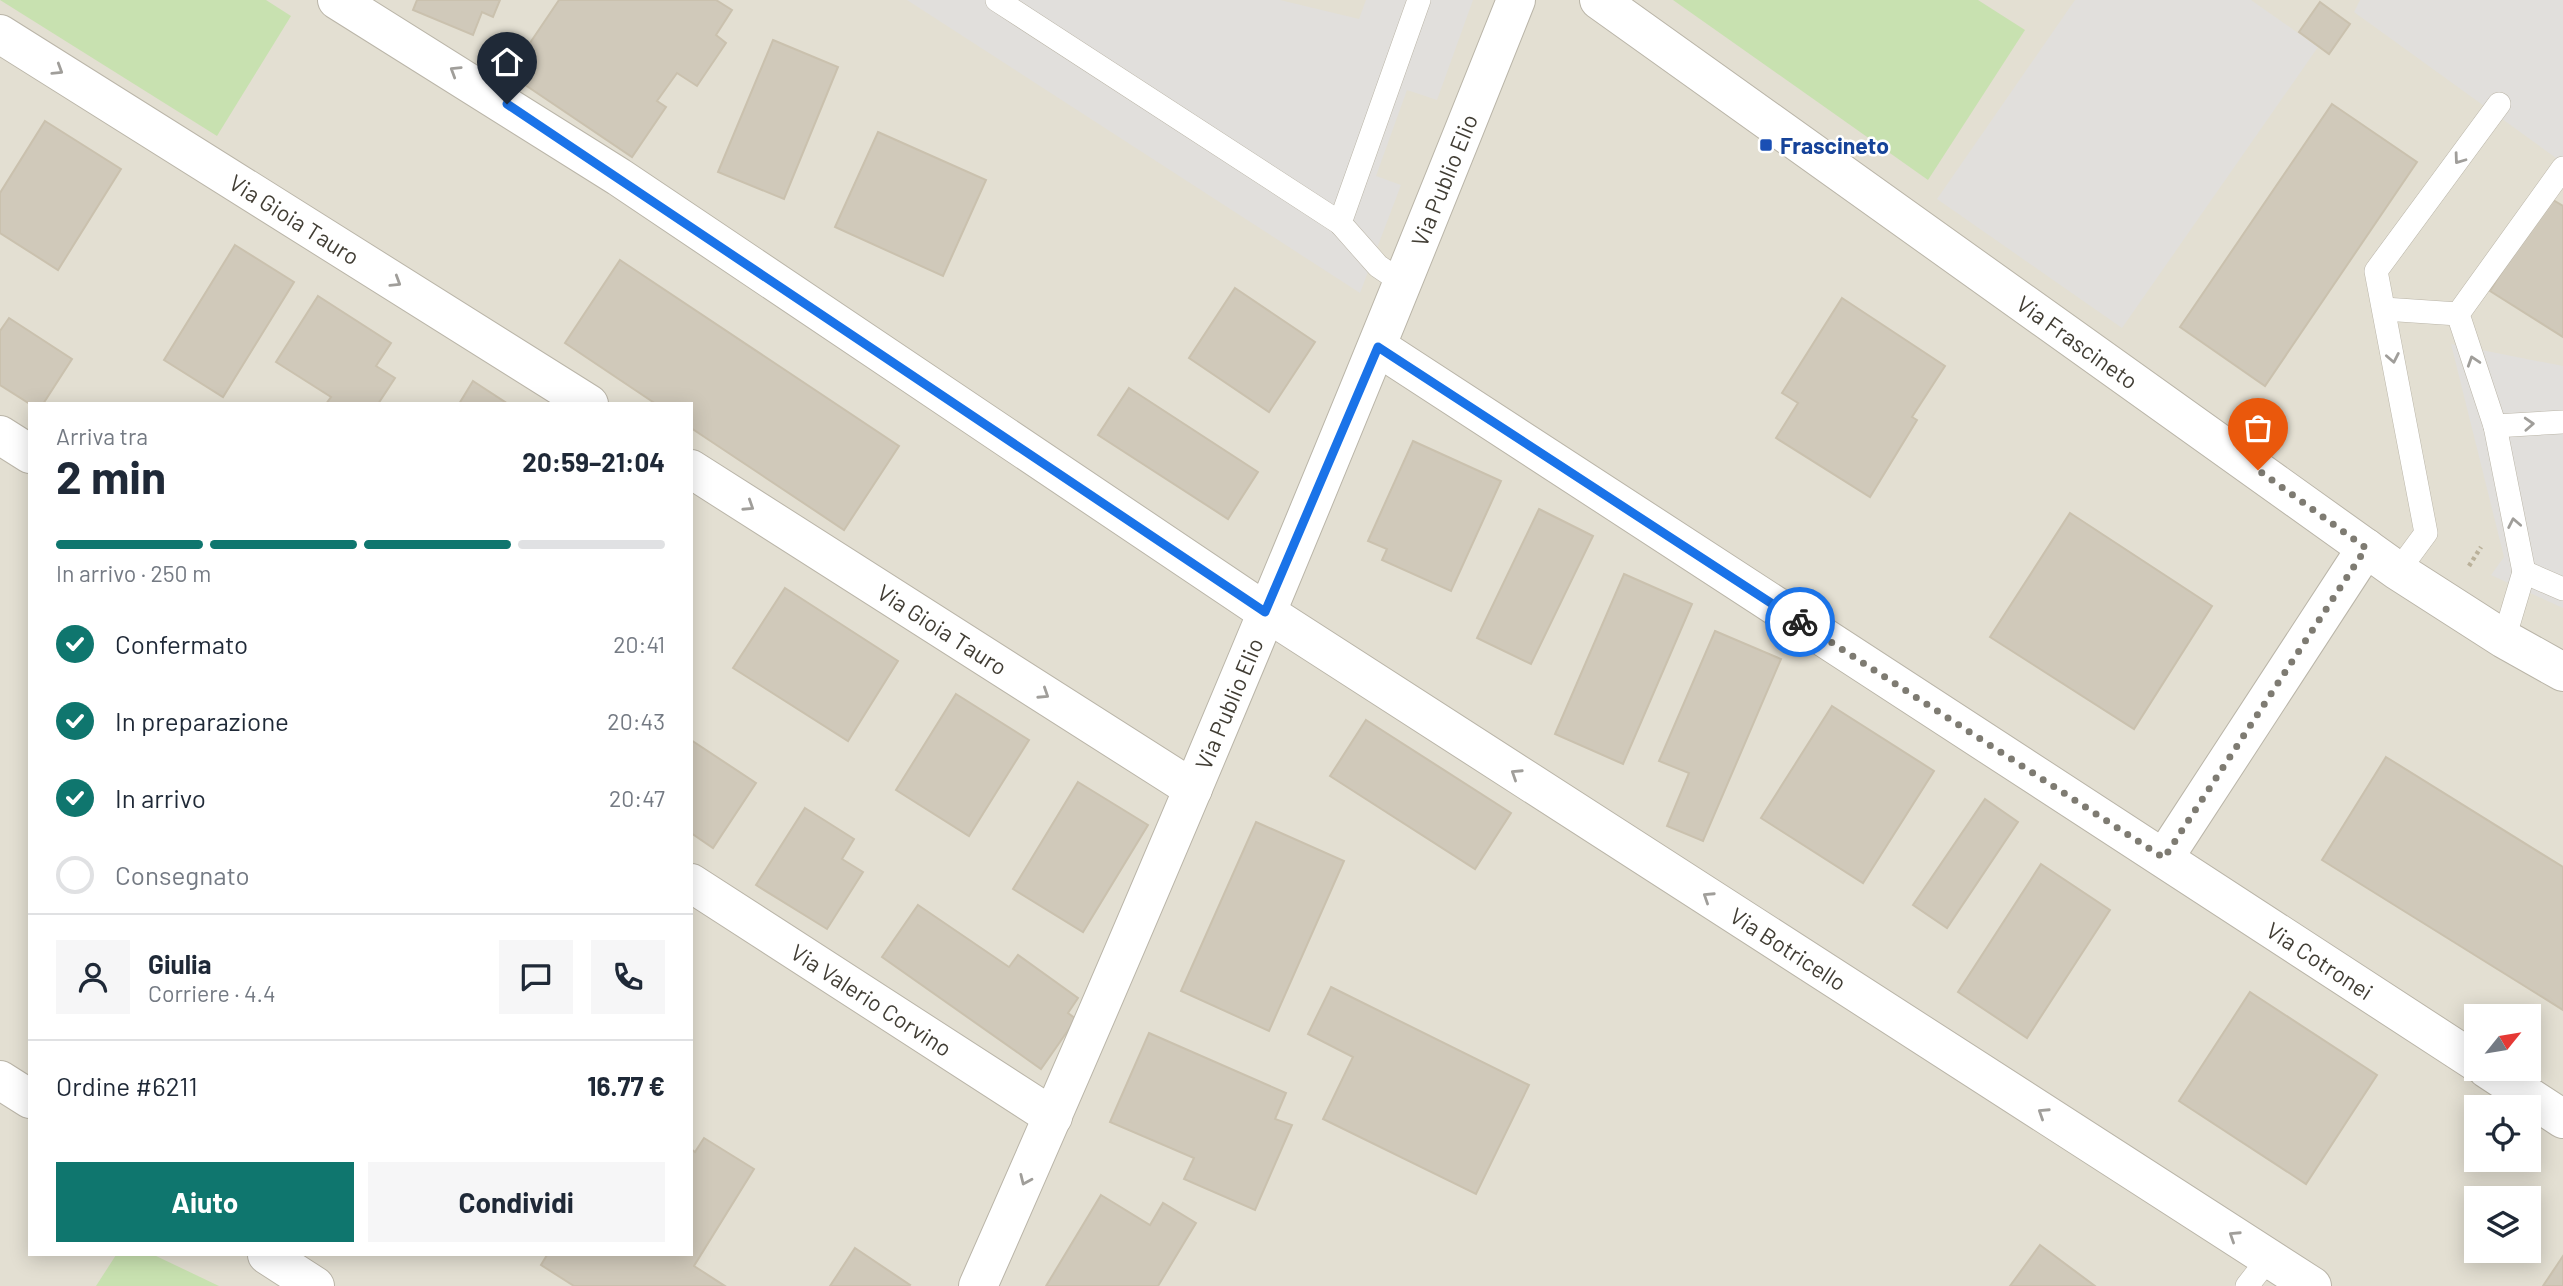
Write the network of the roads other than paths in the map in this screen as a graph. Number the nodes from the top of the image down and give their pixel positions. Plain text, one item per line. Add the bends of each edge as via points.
1 (338, 0) edge
2 (997, 0) edge
3 (1419, 0) edge
4 (1516, 0) edge
5 (1600, 0) edge
6 (0, 34) edge
7 (2499, 104) dead end
8 (2563, 168) edge
9 (1340, 223) junction
10 (1403, 283) junction
11 (2384, 309) junction
12 (2458, 314) junction
13 (1378, 347) junction
14 (586, 402) edge
15 (2563, 422) edge
16 (2494, 426) junction
17 (0, 435) edge
18 (28, 453) edge
19 (693, 470) edge
20 (2366, 548) junction
21 (2398, 571) junction
22 (2524, 572) junction
23 (2563, 589) edge
24 (1265, 612) junction
25 (2504, 639) junction
26 (2563, 672) edge
27 (1193, 789) junction
28 (2164, 858) junction
29 (693, 884) edge
30 (2464, 1054) edge
31 (0, 1080) edge
32 (2507, 1082) edge
33 (28, 1098) edge
34 (1053, 1117) junction
35 (2563, 1119) edge
36 (269, 1256) edge
37 (2258, 1272) edge
38 (315, 1286) edge
39 (978, 1286) edge
40 (2312, 1286) edge

24 -> 1 street via 620,177
2 - 9 lane
3 - 9 lane
4 - 10 street, Via Publio Elio
5 - 20 street, Via Frascineto
6 -> 14 street, Via Gioia Tauro
7 -> 11 lane via 2376,271
8 - 12 lane
9 - 10 lane via 1378,266
10 - 13 street, Via Publio Elio
11 - 12 lane
11 -> 21 lane via 2426,533
16 -> 12 lane
13 - 24 street, Via Publio Elio
13 - 28 street, Via Cotronei
16 -> 15 lane
22 -> 16 lane
17 - 18 street
19 -> 27 street, Via Gioia Tauro
20 - 21 street, Via Frascineto
20 - 28 street
21 - 25 street, Via Frascineto
22 - 23 lane
22 - 25 lane
24 - 27 street, Via Publio Elio
37 -> 24 street, Via Botricello
25 - 26 street, Via Frascineto
27 - 34 street, Via Publio Elio
28 - 30 street, Via Cotronei
29 - 34 street, Via Valerio Corvino
31 - 33 street
32 - 35 street
34 -> 39 street, Via Publio Elio
36 - 38 street
37 - 40 street, Via Botricello

